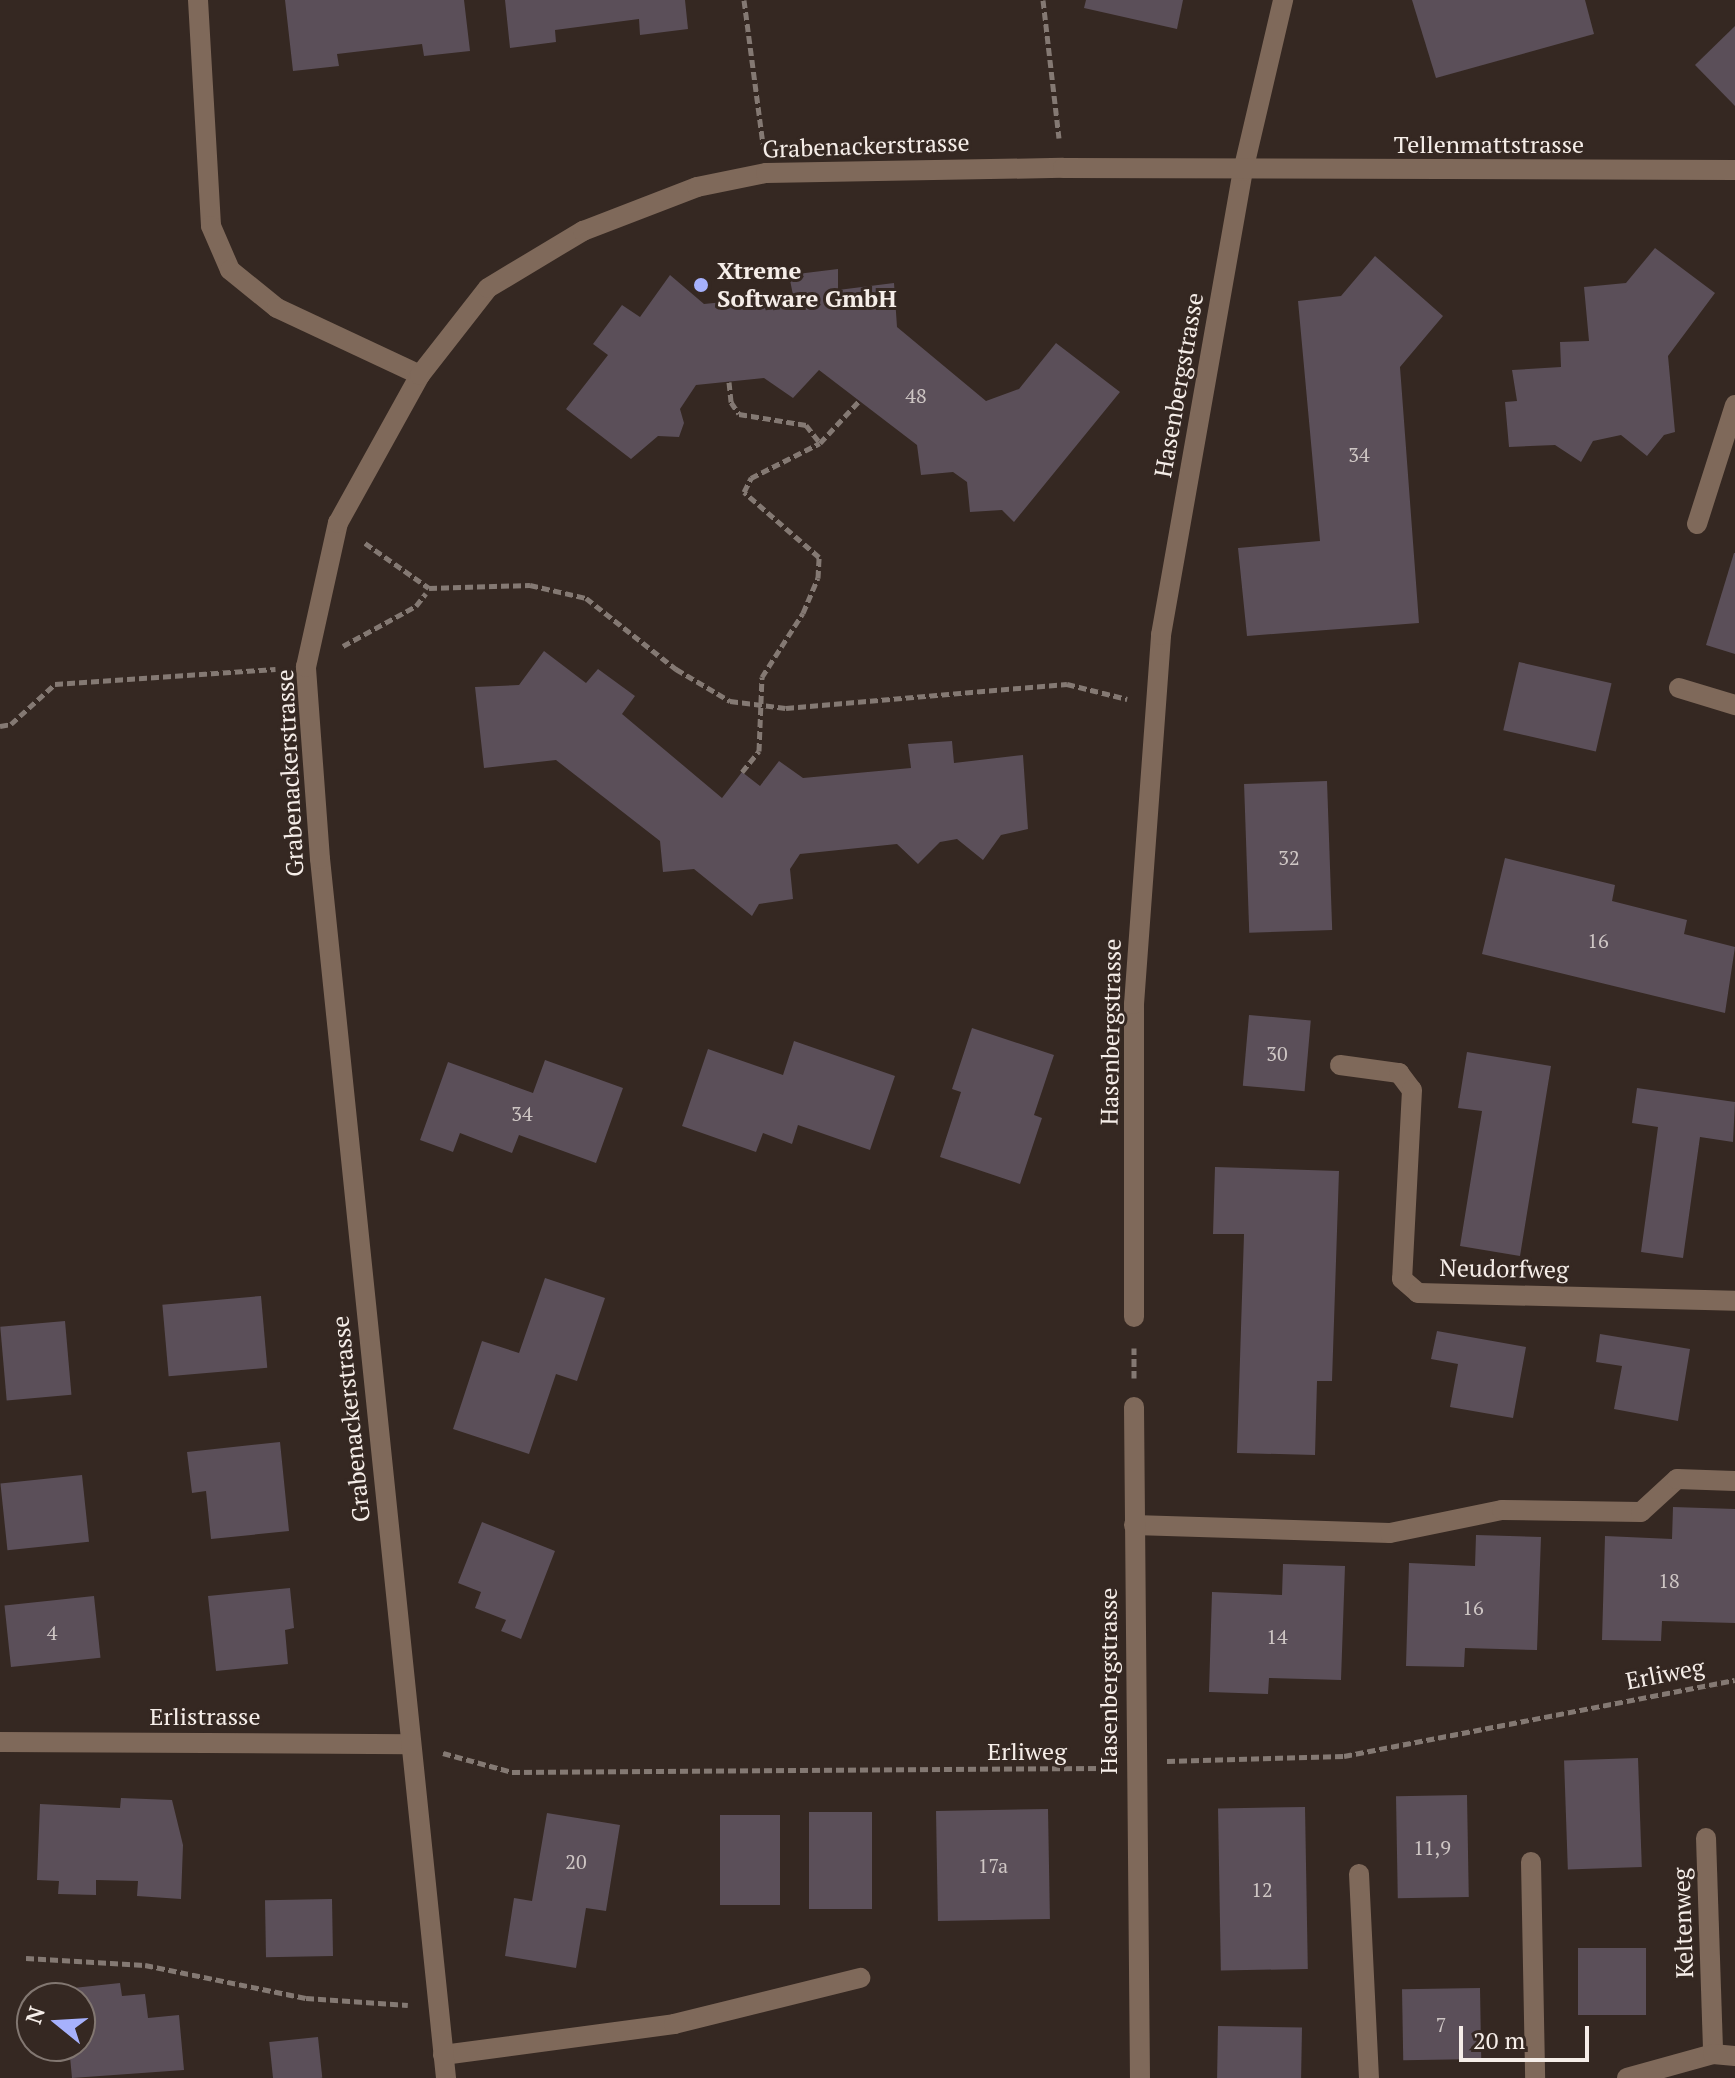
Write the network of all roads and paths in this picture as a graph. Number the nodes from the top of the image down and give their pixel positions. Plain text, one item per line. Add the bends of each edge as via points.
1 (198, 0) edge
2 (744, 0) edge
3 (1043, 0) edge
4 (1283, 0) edge
5 (1063, 168) junction
6 (1735, 170) edge
7 (1243, 171) junction
8 (766, 173) junction
9 (420, 375) junction
10 (729, 382) dead end
11 (859, 401) dead end
12 (1735, 405) edge
13 (820, 443) junction
14 (338, 523) junction
15 (1697, 524) dead end
16 (426, 593) dead end
17 (306, 667) junction
18 (1679, 688) dead end
19 (760, 705) junction
20 (1735, 705) edge
21 (1155, 706) junction
22 (0, 726) edge
23 (742, 772) dead end
24 (1340, 1065) dead end
25 (1735, 1301) edge
26 (1134, 1317) joint
27 (1134, 1407) joint
28 (1735, 1481) edge
29 (1134, 1525) junction
30 (1735, 1680) edge
31 (0, 1742) edge
32 (411, 1744) junction
33 (1135, 1763) junction
34 (1706, 1838) dead end
35 (1531, 1862) dead end
36 (1359, 1874) dead end
37 (26, 1958) dead end
38 (860, 1978) dead end
39 (437, 2007) junction
40 (1713, 2054) junction
41 (443, 2055) junction
42 (1735, 2056) edge
43 (446, 2078) edge
44 (1140, 2078) edge
45 (1369, 2078) edge
46 (1535, 2078) edge
47 (1627, 2078) edge

1 - 9 street via 211,226 230,270 277,308
2 - 8 path
3 - 5 path
4 - 7 street, Hasenbergstrasse
5 - 7 street, Grabenackerstrasse
5 - 8 street, Grabenackerstrasse
6 - 7 street, Tellenmattstrasse
7 - 21 street, Hasenbergstrasse via 1161,635
8 - 9 street, Grabenackerstrasse via 697,187 583,231 488,288
9 - 14 street, Grabenackerstrasse
10 - 13 path via 731,402 739,414 806,425
11 - 13 path
12 - 15 street
13 - 19 path via 751,478 744,492 819,557 818,578 803,613 762,677
14 - 17 street, Grabenackerstrasse
14 - 19 path via 429,588 530,585 586,598 676,669 730,701
16 - 17 path via 416,606
17 - 22 path via 55,684 11,724
17 - 32 street, Grabenackerstrasse via 320,859
18 - 20 street
19 - 21 path via 786,708 1067,684
19 - 23 path via 759,751
21 - 26 street, Hasenbergstrasse via 1134,1004
24 - 25 street, Neudorfweg via 1399,1073 1412,1090 1402,1279 1418,1293
26 - 27 path
27 - 29 street, Hasenbergstrasse
28 - 29 street via 1677,1479 1641,1512 1502,1510 1390,1533
29 - 33 street, Hasenbergstrasse
30 - 33 path, Erliweg via 1344,1756
31 - 32 street, Erlistrasse
32 - 33 path, Erliweg via 512,1772 1099,1769
32 - 39 street, Grabenackerstrasse
33 - 44 street, Hasenbergstrasse
34 - 40 street, Keltenweg
35 - 46 street
36 - 45 street
37 - 39 path via 145,1965 306,1998
38 - 41 street via 674,2024
39 - 41 street, Grabenackerstrasse
40 - 42 street
40 - 47 street
41 - 43 street, Grabenackerstrasse

